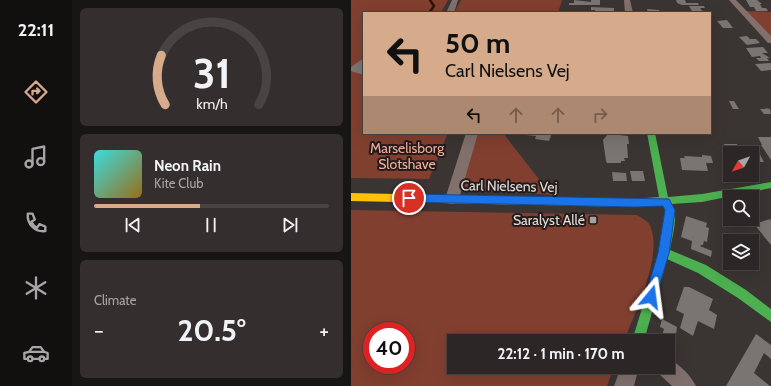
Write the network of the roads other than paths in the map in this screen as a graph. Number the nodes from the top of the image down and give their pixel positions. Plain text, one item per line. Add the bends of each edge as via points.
1 (455, 0) edge
2 (627, 0) edge
3 (732, 0) edge
4 (450, 12) edge
5 (629, 12) edge
6 (771, 41) edge
7 (472, 134) edge
8 (651, 134) edge
9 (771, 185) edge
10 (351, 197) edge
11 (452, 199) junction
12 (666, 202) junction
13 (664, 253) junction
14 (771, 316) edge
15 (640, 334) edge
16 (628, 374) edge
17 (673, 374) edge
18 (624, 386) edge
19 (686, 386) edge

1 - 4 street
2 - 5 street
3 - 6 street
7 - 11 street
8 - 12 street via 662,194
9 - 12 street, Carl Nielsens Vej
10 - 11 street, Carl Nielsens Vej
11 - 12 street, Carl Nielsens Vej
12 - 13 street via 670,210
13 - 14 street via 702,269
13 - 15 street
16 - 18 street
17 - 19 street

